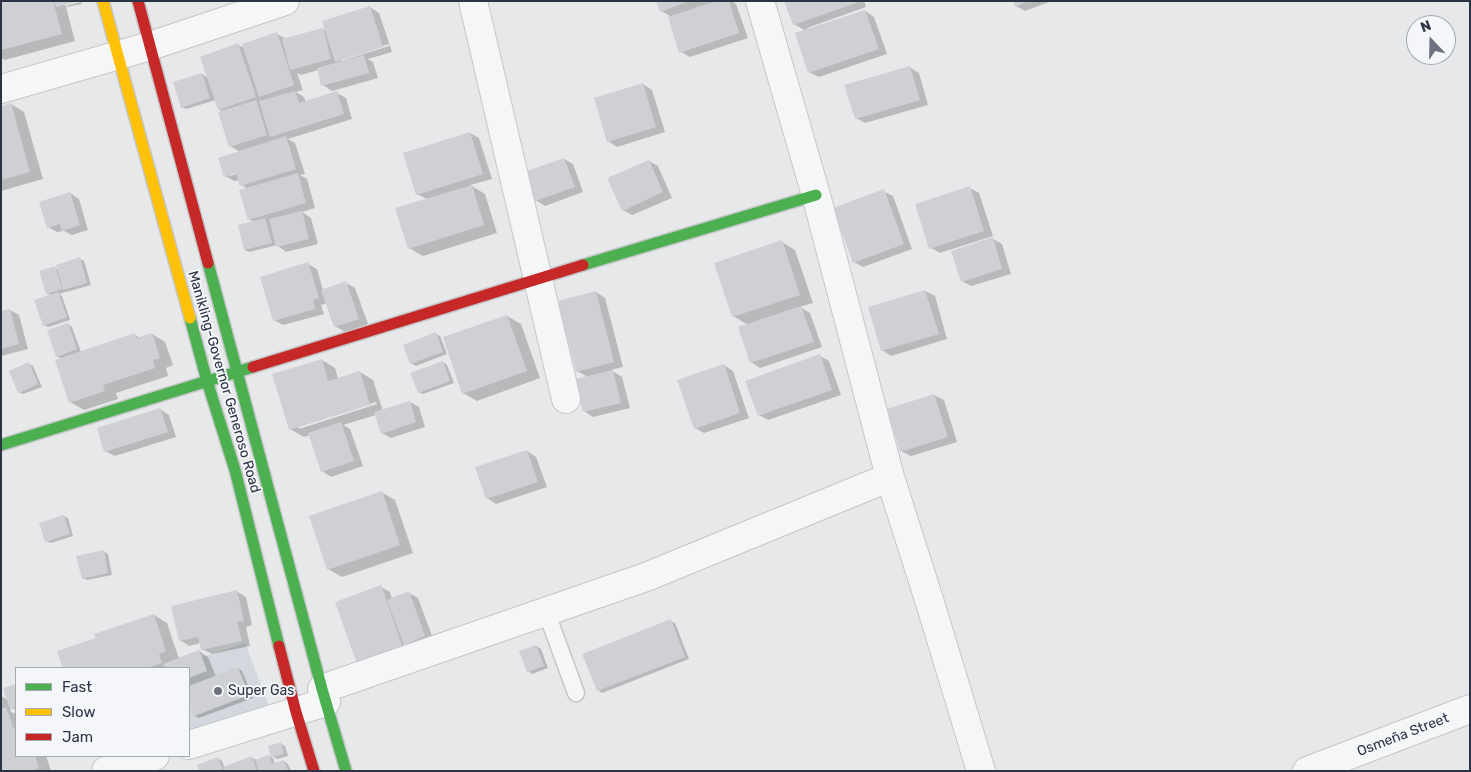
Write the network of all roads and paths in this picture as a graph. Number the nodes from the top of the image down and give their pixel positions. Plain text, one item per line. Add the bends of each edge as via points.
1 (103, 1) edge
2 (138, 1) edge
3 (286, 1) edge
4 (473, 1) edge
5 (760, 1) edge
6 (150, 46) junction
7 (118, 55) junction
8 (1, 89) edge
9 (816, 195) junction
10 (538, 278) junction
11 (237, 372) junction
12 (207, 381) junction
13 (566, 399) dead end
14 (1, 445) edge
15 (890, 477) junction
16 (546, 611) junction
17 (576, 693) dead end
18 (324, 696) junction
19 (1470, 709) edge
20 (296, 712) junction
21 (190, 745) edge
22 (152, 757) edge
23 (106, 771) edge
24 (314, 771) edge
25 (346, 771) edge
26 (981, 771) edge
27 (1307, 771) edge

1 - 7 main road, Manikling-Governor Generoso Road
2 - 6 main road, Manikling-Governor Generoso Road
3 - 6 street
4 - 10 street
5 - 9 street
6 - 7 street
6 - 11 main road, Manikling-Governor Generoso Road
7 - 8 street
7 - 12 main road, Manikling-Governor Generoso Road
9 - 10 main road
9 - 15 street
10 - 11 main road
10 - 13 street
11 - 12 main road
11 - 18 main road, Manikling-Governor Generoso Road
12 - 14 main road
12 - 20 main road, Manikling-Governor Generoso Road via 235,470
15 - 16 street via 646,577
15 - 26 street
16 - 17 lane
16 - 18 street
18 - 20 street
18 - 25 main road, Manikling-Governor Generoso Road
19 - 27 street, Osmeña Street
20 - 21 street
20 - 24 main road, Manikling-Governor Generoso Road
22 - 23 street

